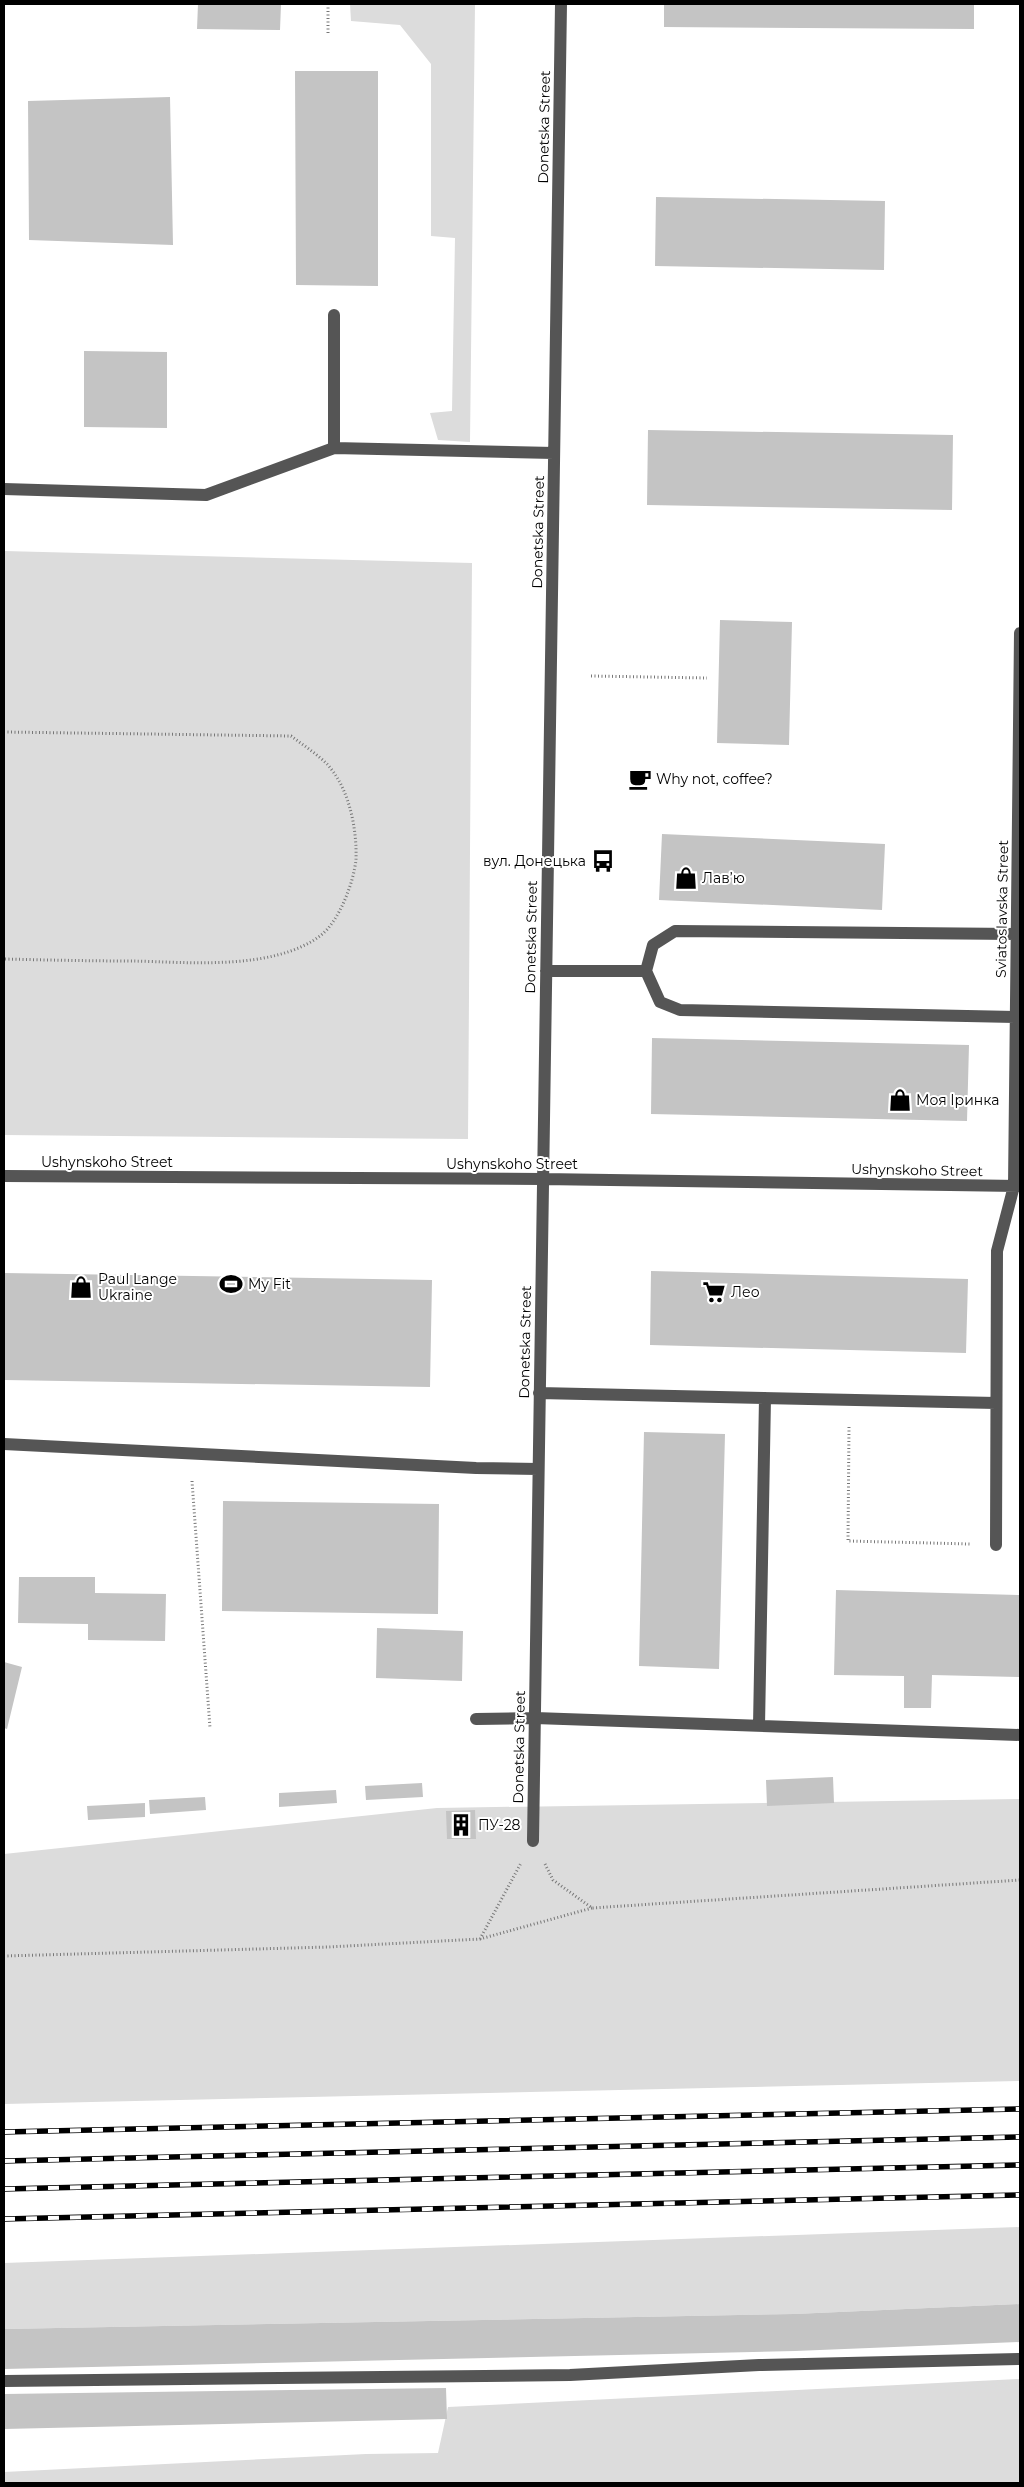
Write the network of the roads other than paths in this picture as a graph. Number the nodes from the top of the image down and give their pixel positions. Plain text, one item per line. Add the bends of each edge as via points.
1 (561, 4) edge
2 (334, 315) dead end
3 (334, 448) junction
4 (554, 454) junction
5 (4, 489) edge
6 (1020, 633) edge
7 (1019, 830) edge
8 (1016, 934) junction
9 (546, 971) junction
10 (646, 971) junction
11 (1016, 1018) junction
12 (4, 1176) edge
13 (542, 1179) junction
14 (1017, 1186) edge
15 (540, 1393) junction
16 (765, 1398) junction
17 (996, 1403) junction
18 (4, 1444) edge
19 (538, 1469) junction
20 (996, 1545) road end
21 (535, 1718) junction
22 (476, 1719) dead end
23 (759, 1726) junction
24 (1020, 1735) edge
25 (533, 1841) road end
26 (1020, 2359) edge
27 (4, 2381) edge

1 - 4 street, Donetska Street
2 - 3 street
3 - 4 street
3 - 5 street via 206,495
4 - 9 street, Donetska Street
6 - 7 street, Sviatoslavska Street
7 - 8 street, Sviatoslavska Street
8 - 10 street via 675,931 652,945
8 - 11 street, Sviatoslavska Street
9 - 10 street
9 - 13 street, Donetska Street
10 - 11 street via 660,1002 680,1010
11 - 14 street, Sviatoslavska Street
12 - 13 street, Ushynskoho Street
13 - 14 street, Ushynskoho Street
13 - 15 street, Donetska Street
14 - 17 street, Sviatoslavska Street via 996,1251
15 - 16 street
15 - 19 street, Donetska Street
16 - 17 street
16 - 23 street
17 - 20 street, Sviatoslavska Street
18 - 19 street
19 - 21 street, Donetska Street
21 - 22 street
21 - 23 street
21 - 25 street, Donetska Street
23 - 24 street
26 - 27 street via 759,2365 570,2375

